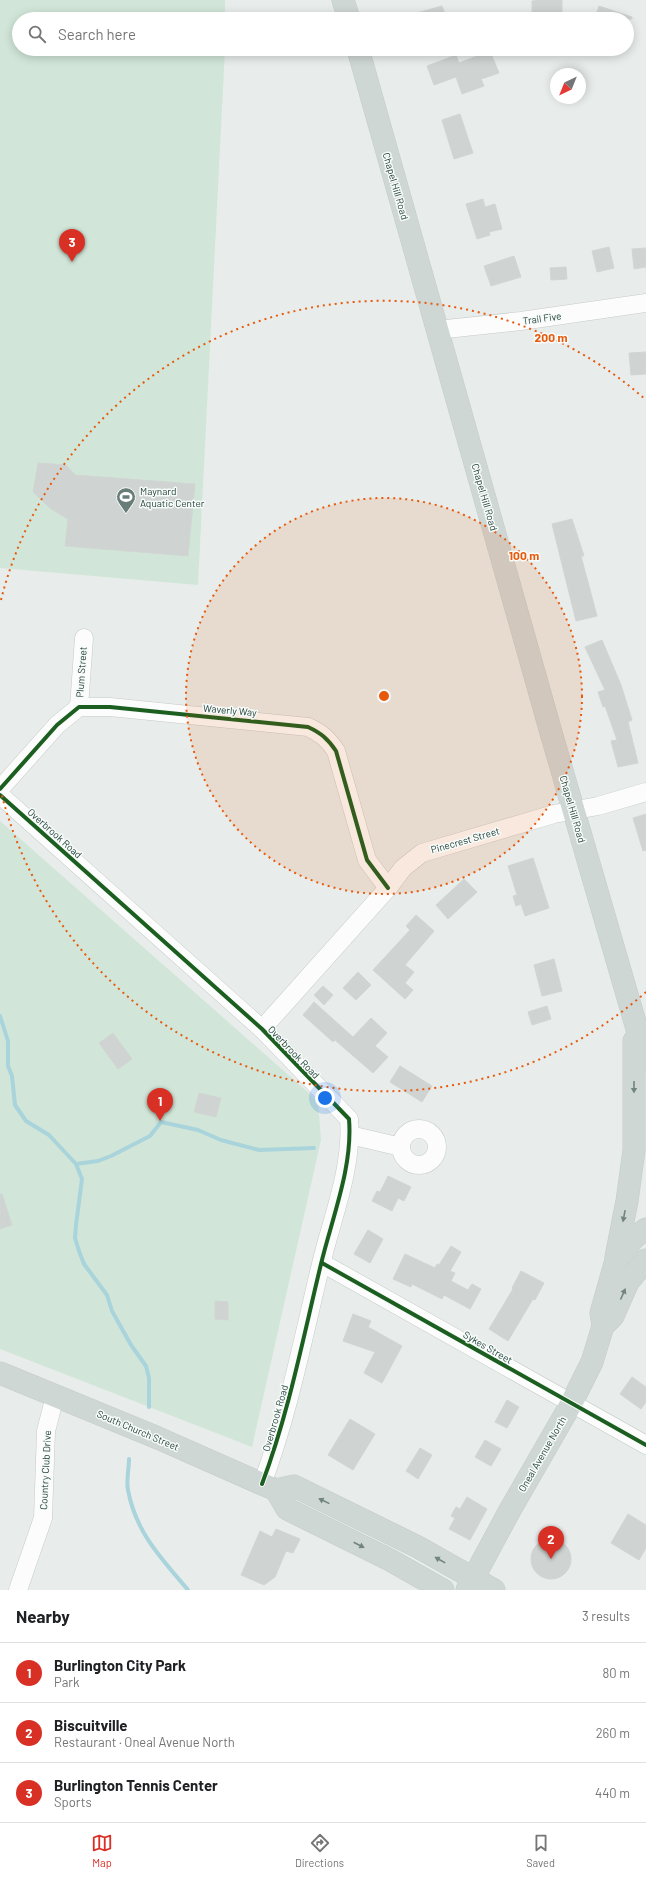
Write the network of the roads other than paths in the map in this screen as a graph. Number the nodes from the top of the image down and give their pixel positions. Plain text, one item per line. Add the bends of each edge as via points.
1 (343, 0) edge
2 (347, 12) edge
3 (360, 56) edge
4 (646, 303) edge
5 (437, 330) junction
6 (84, 638) dead end
7 (79, 707) junction
8 (0, 789) edge
9 (646, 792) edge
10 (0, 795) edge
11 (574, 810) junction
12 (388, 888) junction
13 (634, 1020) junction
14 (262, 1029) junction
15 (646, 1060) edge
16 (350, 1135) junction
17 (401, 1147) dead end
18 (646, 1230) edge
19 (616, 1260) junction
20 (646, 1260) edge
21 (322, 1263) junction
22 (603, 1326) junction
23 (0, 1373) edge
24 (55, 1396) junction
25 (571, 1404) junction
26 (646, 1445) edge
27 (269, 1487) junction
28 (471, 1584) edge
29 (18, 1590) edge
30 (443, 1590) edge
31 (494, 1590) edge

1 - 2 main road
3 - 5 main road, Chapel Hill Road
4 - 5 street, Trail Five
5 - 11 main road, Chapel Hill Road
6 - 7 street, Plum Street
7 - 8 street via 57,725
7 - 12 street, Waverly Way via 110,707 277,723 308,727 321,733 336,751 367,860
9 - 11 street, Pinecrest Street
10 - 14 street, Overbrook Road
11 - 12 street, Pinecrest Street via 422,853 403,868
11 - 13 main road, Chapel Hill Road
12 - 14 street, Pinecrest Street
13 - 15 main road, Chapel Hill Road
13 -> 19 main road via 634,1150
14 - 16 street, Overbrook Road via 349,1119
16 - 17 street
16 - 21 street, Overbrook Road via 338,1202
18 - 19 main road, Oneal Avenue North via 634,1238
19 - 22 main road, Oneal Avenue North via 601,1313
22 -> 20 main road, Oneal Avenue North via 613,1316 628,1282
21 - 25 street, Sykes Street
21 - 27 street, Overbrook Road
22 - 25 main road, Oneal Avenue North via 592,1362
23 - 24 main road, South Church Street
24 - 27 main road, South Church Street
24 - 29 street, Country Club Drive via 46,1431 43,1518
25 - 26 street, Sykes Street
25 - 28 main road, Oneal Avenue North via 512,1506
28 -> 27 main road via 418,1547 294,1486
27 -> 30 main road via 287,1509 390,1560
28 - 31 main road

